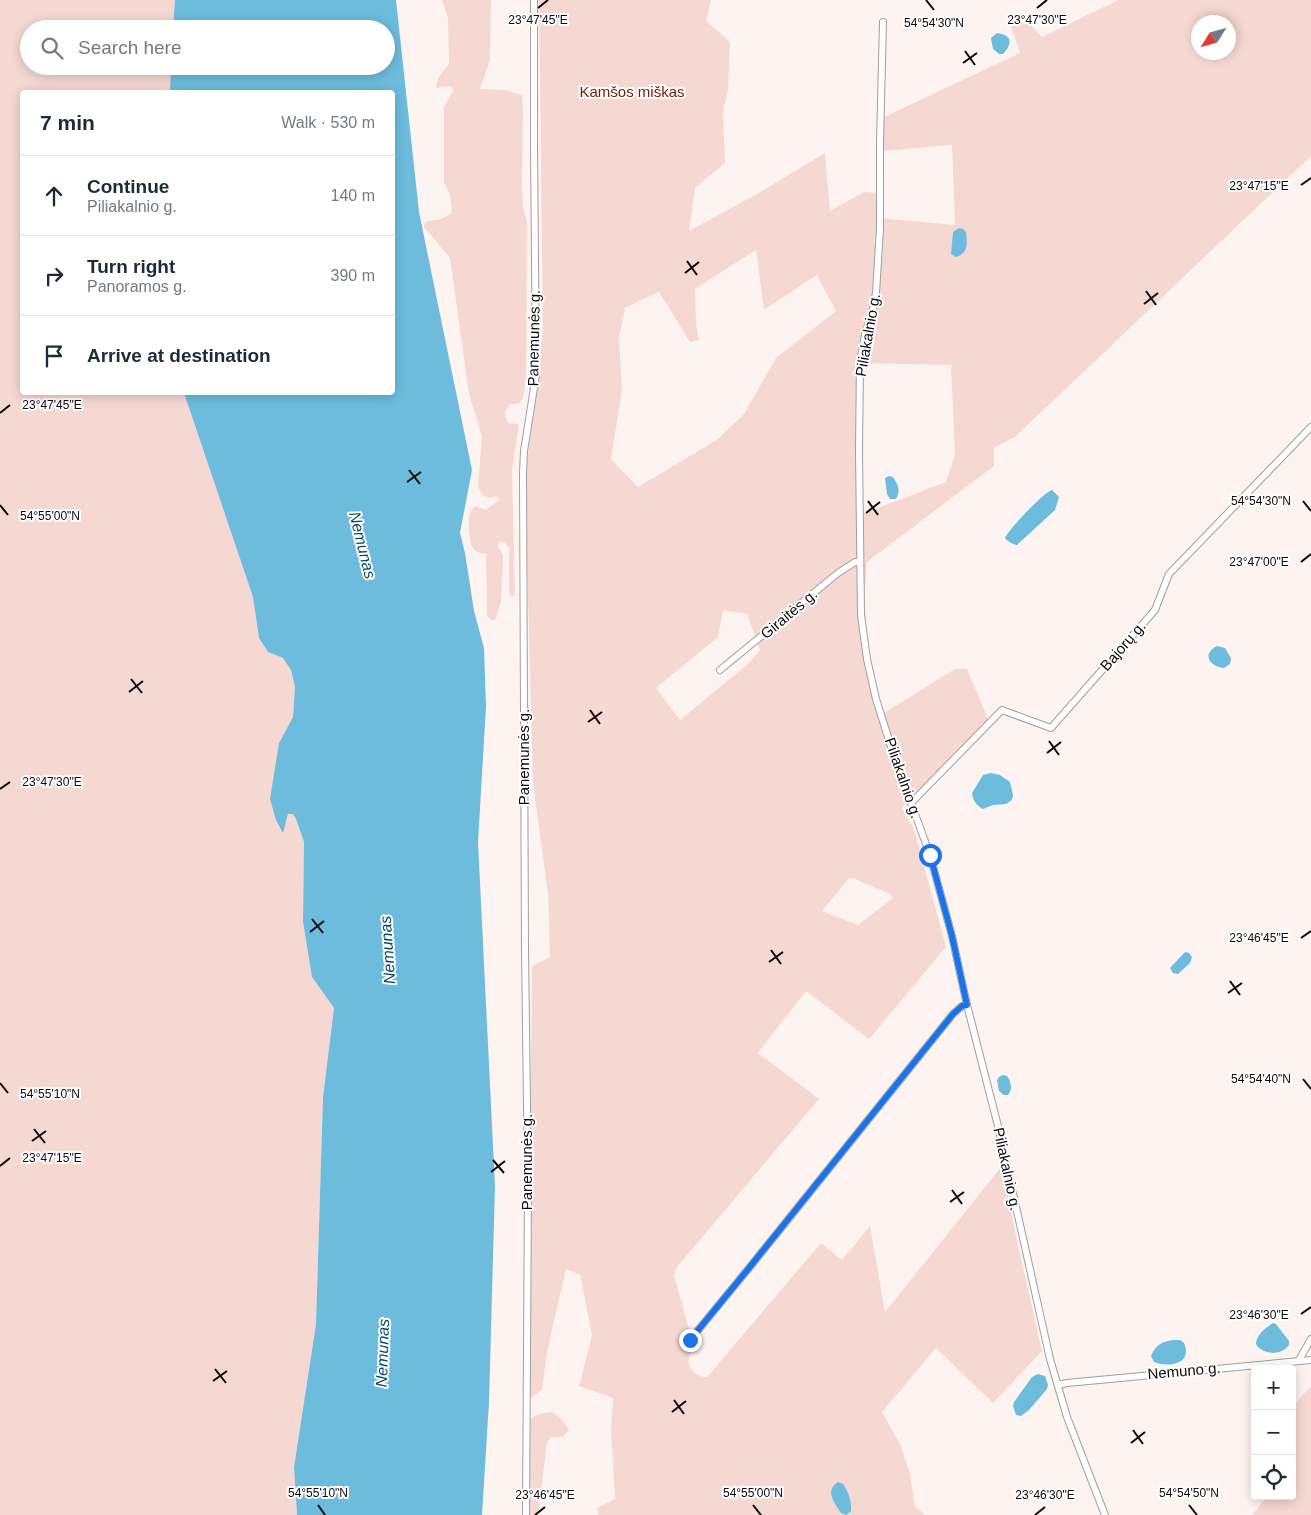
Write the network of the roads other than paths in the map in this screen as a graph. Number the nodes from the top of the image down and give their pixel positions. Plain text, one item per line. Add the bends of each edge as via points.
1 (534, 0) edge
2 (883, 22) dead end
3 (1311, 427) edge
4 (860, 562) junction
5 (720, 670) dead end
6 (911, 803) junction
7 (967, 1005) junction
8 (690, 1340) dead end
9 (1311, 1340) edge
10 (1299, 1360) junction
11 (1311, 1360) edge
12 (1058, 1385) junction
13 (526, 1515) edge
14 (1104, 1515) edge

1 - 13 street, Panemunės g. via 536,375 523,473 528,1186
2 - 4 street, Piliakalnio g. via 876,293 860,362
3 - 6 street, Bajorų g. via 1170,574 1155,610 1051,728 1002,710
4 - 5 street, Giraitės g. via 838,573
4 - 6 street, Piliakalnio g. via 861,615 867,660 876,699
6 - 7 street, Piliakalnio g. via 935,874
7 - 8 street via 953,1014
7 - 12 street, Piliakalnio g.
9 - 10 street
10 - 11 street, Nemuno g.
10 - 12 street, Nemuno g.
12 - 14 street, Piliakalnio g.

